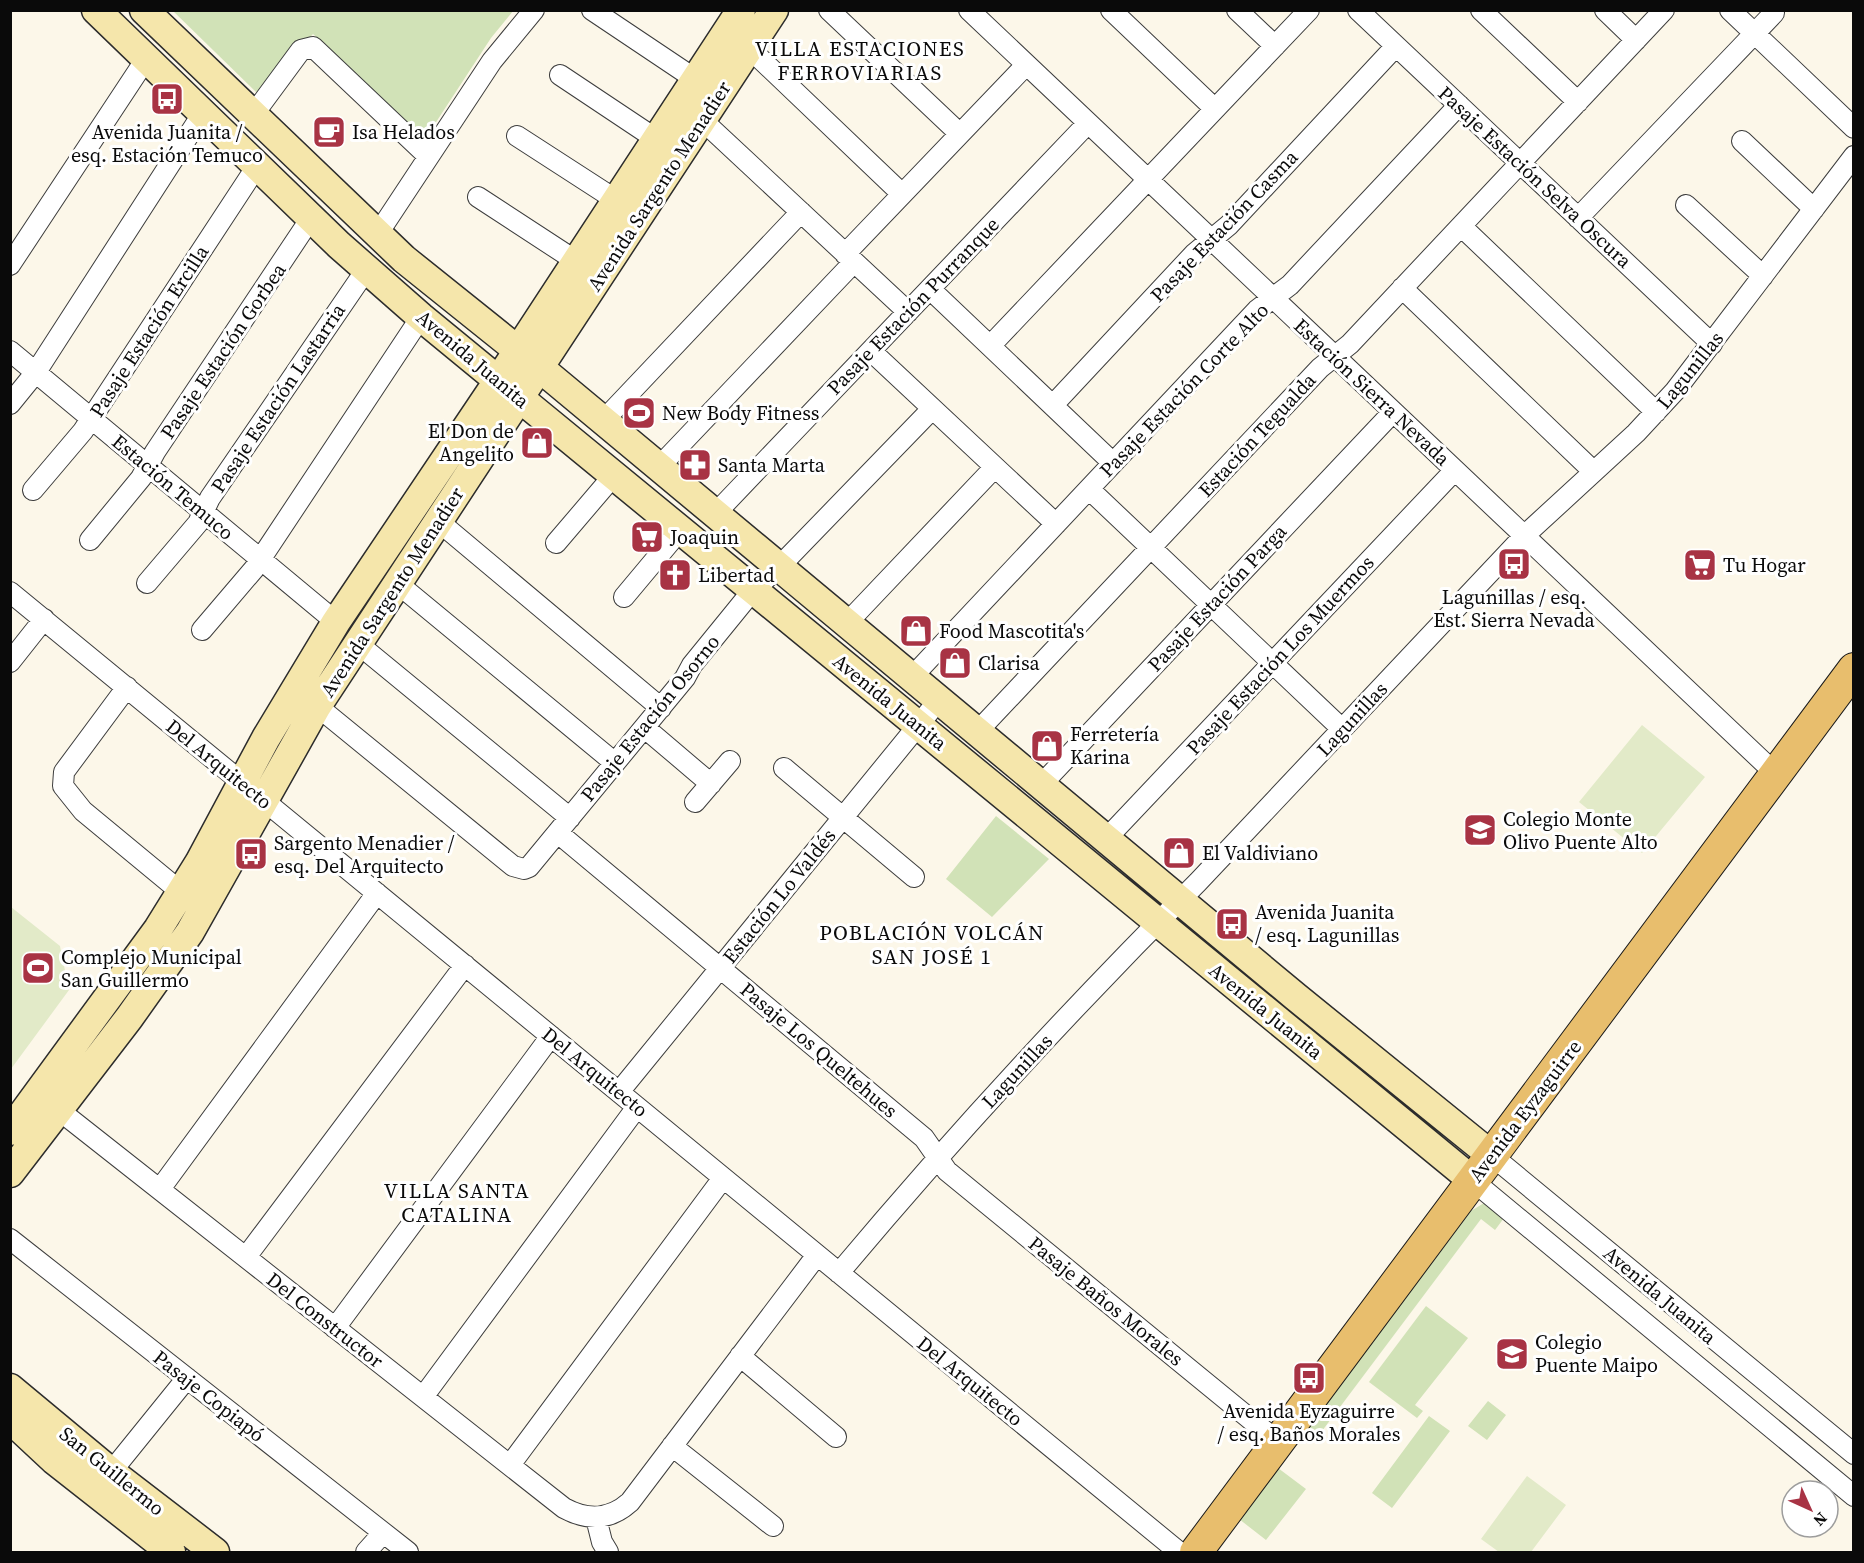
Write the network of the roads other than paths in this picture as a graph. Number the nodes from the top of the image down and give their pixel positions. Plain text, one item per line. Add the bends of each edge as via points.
1 (96, 10) edge
2 (144, 10) edge
3 (534, 10) edge
4 (592, 10) edge
5 (774, 10) edge
6 (829, 10) edge
7 (969, 10) edge
8 (1111, 10) edge
9 (1237, 10) edge
10 (1309, 10) edge
11 (1358, 10) edge
12 (1481, 10) edge
13 (1605, 10) edge
14 (1664, 10) edge
15 (1730, 10) edge
16 (734, 13) edge
17 (1774, 13) dead end
18 (1754, 33) junction
19 (1636, 40) junction
20 (1275, 46) junction
21 (1396, 46) junction
22 (749, 48) junction
23 (146, 58) junction
24 (1026, 65) junction
25 (560, 75) dead end
26 (696, 79) junction
27 (1578, 102) junction
28 (1459, 105) junction
29 (1215, 109) junction
30 (204, 113) junction
31 (253, 114) junction
32 (702, 120) junction
33 (1088, 123) junction
34 (1854, 128) edge
35 (960, 134) junction
36 (517, 136) dead end
37 (656, 139) junction
38 (1742, 141) dead end
39 (428, 156) junction
40 (1854, 156) edge
41 (1520, 163) junction
42 (257, 166) junction
43 (1148, 180) junction
44 (902, 194) junction
45 (478, 196) dead end
46 (616, 200) junction
47 (1686, 205) dead end
48 (1814, 209) junction
49 (801, 213) junction
50 (311, 218) junction
51 (1578, 218) junction
52 (1461, 226) junction
53 (377, 235) junction
54 (1211, 240) junction
55 (849, 258) junction
56 (576, 261) junction
57 (10, 265) edge
58 (366, 270) junction
59 (1763, 276) junction
60 (1402, 288) junction
61 (930, 289) junction
62 (1273, 298) junction
63 (908, 312) junction
64 (421, 317) junction
65 (1712, 344) junction
66 (990, 346) junction
67 (10, 351) edge
68 (518, 351) junction
69 (870, 351) junction
70 (1334, 356) junction
71 (540, 368) junction
72 (36, 372) junction
73 (509, 389) junction
74 (10, 404) edge
75 (1053, 405) junction
76 (932, 409) junction
77 (1393, 412) junction
78 (1656, 412) junction
79 (91, 418) junction
80 (602, 422) junction
81 (1113, 463) junction
82 (148, 466) junction
83 (995, 467) junction
84 (658, 468) junction
85 (1455, 470) junction
86 (1593, 471) junction
87 (614, 475) junction
88 (1089, 489) junction
89 (33, 490) dead end
90 (203, 512) junction
91 (714, 515) junction
92 (438, 521) junction
93 (1056, 524) junction
94 (680, 530) junction
95 (1524, 536) junction
96 (90, 540) dead end
97 (556, 543) dead end
98 (1150, 548) junction
99 (260, 559) junction
100 (778, 568) junction
101 (147, 583) dead end
102 (397, 583) junction
103 (753, 590) junction
104 (10, 592) edge
105 (624, 597) dead end
106 (1211, 605) junction
107 (44, 619) junction
108 (336, 622) junction
109 (846, 624) junction
110 (202, 630) dead end
111 (357, 643) junction
112 (10, 662) edge
113 (1272, 663) junction
114 (1854, 669) edge
115 (911, 678) junction
116 (127, 687) junction
117 (938, 700) junction
118 (317, 706) junction
119 (662, 708) junction
120 (918, 725) junction
121 (645, 728) junction
122 (1342, 729) junction
123 (977, 732) junction
124 (730, 761) dead end
125 (615, 763) junction
126 (784, 768) dead end
127 (1776, 774) junction
128 (711, 784) junction
129 (1041, 785) junction
130 (254, 792) junction
131 (695, 802) dead end
132 (843, 817) junction
133 (564, 826) junction
134 (1106, 839) junction
135 (914, 876) dead end
136 (181, 892) junction
137 (377, 893) junction
138 (1180, 901) junction
139 (1156, 921) junction
140 (465, 965) junction
141 (720, 968) junction
142 (551, 1036) junction
143 (619, 1092) junction
144 (637, 1107) junction
145 (60, 1111) junction
146 (10, 1131) edge
147 (1491, 1155) junction
148 (938, 1157) junction
149 (10, 1173) edge
150 (723, 1178) junction
151 (1472, 1180) junction
152 (159, 1190) junction
153 (10, 1239) edge
154 (817, 1255) junction
155 (246, 1257) junction
156 (839, 1273) junction
157 (335, 1328) junction
158 (1722, 1346) junction
159 (740, 1356) junction
160 (1704, 1371) junction
161 (187, 1378) junction
162 (10, 1388) edge
163 (423, 1397) junction
164 (10, 1419) edge
165 (836, 1437) dead end
166 (1278, 1441) junction
167 (672, 1446) junction
168 (1854, 1454) edge
169 (510, 1466) junction
170 (111, 1472) junction
171 (1854, 1496) edge
172 (596, 1518) junction
173 (772, 1526) dead end
174 (383, 1533) junction
175 (171, 1552) edge
176 (215, 1552) edge
177 (366, 1552) edge
178 (408, 1552) edge
179 (608, 1552) edge
180 (1179, 1552) edge
181 (1196, 1552) edge

1 - 23 main road, Avenida Juanita
2 - 31 main road, Avenida Juanita
3 - 39 street via 492,61
4 - 26 street
5 - 22 main road, Avenida Sargento Menadier
6 - 35 street
7 - 24 street, Estación Sierra Nevada
8 - 29 street
9 - 20 street
10 - 20 street
11 - 21 street, Pasaje Estación Selva Oscura
12 - 27 street
13 - 19 street
14 - 19 street, Estación Tegualda
15 - 18 street
16 - 26 main road, Avenida Sargento Menadier
17 - 18 street
18 - 34 street
18 - 51 street
19 - 27 street, Estación Tegualda
20 - 29 street
21 - 28 street, Pasaje Estación Selva Oscura
21 - 54 street, Pasaje Estación Casma
22 - 32 main road, Avenida Sargento Menadier
22 - 44 street
23 - 30 main road, Avenida Juanita
23 - 57 street
24 - 33 street, Estación Sierra Nevada
24 - 35 street
25 - 37 street
26 - 37 main road, Avenida Sargento Menadier
27 - 41 street, Estación Tegualda
28 - 41 street, Pasaje Estación Selva Oscura
28 - 62 street, Pasaje Estación Corte Alto via 1290,285
29 - 43 street
30 - 42 main road, Avenida Juanita
30 - 72 street
31 - 39 street via 301,50 313,47
31 - 53 main road, Avenida Juanita
32 - 49 street
32 - 71 main road, Avenida Sargento Menadier
33 - 43 street, Estación Sierra Nevada
33 - 61 street, Pasaje Estación Purranque
35 - 44 street
36 - 46 street
37 - 46 main road, Avenida Sargento Menadier
38 - 48 street
39 - 53 street
40 - 48 street, Lagunillas
41 - 51 street, Pasaje Estación Selva Oscura
41 - 52 street, Estación Tegualda
42 - 50 main road, Avenida Juanita
42 - 79 street, Pasaje Estación Ercilla
43 - 54 street, Estación Sierra Nevada
43 - 66 street
44 - 55 street
45 - 56 street
46 - 56 main road, Avenida Sargento Menadier
47 - 59 street
48 - 59 street, Lagunillas
49 - 55 street
49 - 80 street
50 - 58 main road, Avenida Juanita
50 - 82 street, Pasaje Estación Gorbea
51 - 65 street, Pasaje Estación Selva Oscura
52 - 60 street, Estación Tegualda
52 - 78 street
53 - 68 main road, Avenida Juanita
54 - 62 street, Estación Sierra Nevada
54 - 75 street, Pasaje Estación Casma
55 - 63 street
55 - 84 street
56 - 68 main road, Avenida Sargento Menadier
58 - 64 main road, Avenida Juanita
58 - 90 street, Pasaje Estación Lastarria
59 - 65 street, Lagunillas
60 - 70 street, Estación Tegualda
60 - 86 street
61 - 63 street, Pasaje Estación Purranque
61 - 66 street
62 - 70 street, Estación Sierra Nevada
62 - 81 street, Pasaje Estación Corte Alto via 1257,310
63 - 69 street, Pasaje Estación Purranque
64 - 73 main road, Avenida Juanita
64 - 99 street
65 - 78 street, Lagunillas
66 - 75 street
67 - 72 street, Estación Temuco
68 - 71 main road, Avenida Juanita
68 - 73 main road, Avenida Sargento Menadier
69 - 76 street
69 - 91 street, Pasaje Estación Purranque
70 - 77 street, Estación Sierra Nevada
70 - 98 street, Estación Tegualda
71 - 73 main road, Avenida Sargento Menadier
71 - 80 main road, Avenida Juanita
72 - 74 street
72 - 79 street, Estación Temuco
73 - 87 main road, Avenida Juanita
73 - 92 main road, Avenida Sargento Menadier
73 - 108 main road, Avenida Sargento Menadier
75 - 81 street
76 - 83 street
76 - 100 street, Pasaje Estación Osorno
77 - 85 street, Estación Sierra Nevada
77 - 106 street, Pasaje Estación Parga
78 - 86 street, Lagunillas
79 - 82 street, Estación Temuco
79 - 89 street, Pasaje Estación Ercilla
80 - 84 main road, Avenida Juanita
81 - 88 street, Pasaje Estación Corte Alto
82 - 90 street, Estación Temuco
82 - 96 street, Pasaje Estación Gorbea
83 - 93 street
83 - 109 street
84 - 91 main road, Avenida Juanita
85 - 95 street, Estación Sierra Nevada
85 - 113 street, Pasaje Estación Los Muermos
86 - 95 street, Lagunillas
87 - 94 main road, Avenida Juanita
87 - 97 street
88 - 93 street, Pasaje Estación Corte Alto
88 - 98 street
90 - 99 street, Estación Temuco
90 - 101 street, Pasaje Estación Lastarria
91 - 100 main road, Avenida Juanita
92 - 102 main road, Avenida Sargento Menadier
92 - 119 street
93 - 115 street, Pasaje Estación Corte Alto
94 - 103 main road, Avenida Juanita
94 - 105 street
95 - 122 street, Lagunillas
95 - 127 street, Estación Sierra Nevada
98 - 106 street
98 - 123 street, Estación Tegualda
99 - 108 street, Estación Temuco
99 - 110 street
100 - 103 street, Pasaje Estación Osorno
100 - 109 main road, Avenida Juanita
102 - 111 main road, Avenida Sargento Menadier
102 - 125 street
103 - 119 street, Pasaje Estación Osorno
103 - 120 main road, Avenida Juanita
104 - 107 street, Del Arquitecto
106 - 113 street
106 - 129 street, Pasaje Estación Parga
107 - 112 street
107 - 116 street, Del Arquitecto
108 - 130 main road, Avenida Sargento Menadier via 266,738
109 - 115 main road, Avenida Juanita
111 - 118 main road, Avenida Sargento Menadier
111 - 133 street, Pasaje Los Queltehues
113 - 122 street
113 - 134 street, Pasaje Estación Los Muermos
114 - 127 main road, Avenida Eyzaguirre
115 - 117 main road, Avenida Juanita
116 - 130 street, Del Arquitecto
116 - 136 street via 64,772 63,786 83,811
117 - 120 street, Estación Lo Valdés
117 - 123 main road, Avenida Juanita
118 - 130 main road, Avenida Sargento Menadier
118 - 133 street, Pasaje Estación Osorno via 513,866 524,869 533,863
119 - 121 street, Pasaje Estación Osorno
120 - 132 street, Estación Lo Valdés
120 - 139 main road, Avenida Juanita
121 - 125 street, Pasaje Estación Osorno
121 - 128 street
122 - 138 street, Lagunillas
123 - 129 main road, Avenida Juanita
124 - 128 street
125 - 133 street, Pasaje Estación Osorno
126 - 132 street
127 - 147 main road, Avenida Eyzaguirre
128 - 131 street
129 - 134 main road, Avenida Juanita
130 - 136 main road, Avenida Sargento Menadier
130 - 137 street, Del Arquitecto
130 - 145 main road, Avenida Sargento Menadier via 190,932
132 - 135 street
132 - 141 street, Estación Lo Valdés
133 - 141 street, Pasaje Los Queltehues
134 - 138 main road, Avenida Juanita
136 - 146 main road, Avenida Sargento Menadier
137 - 140 street, Del Arquitecto
137 - 152 street
138 - 139 street, Lagunillas
138 - 147 main road, Avenida Juanita
139 - 148 street, Lagunillas
139 - 151 main road, Avenida Juanita
140 - 142 street, Del Arquitecto
140 - 155 street
141 - 143 street, Estación Lo Valdés
141 - 148 street, Pasaje Los Queltehues via 924,1138
142 - 143 street, Del Arquitecto
142 - 157 street
143 - 144 street, Del Arquitecto
144 - 150 street, Del Arquitecto
144 - 163 street
145 - 149 main road, Avenida Sargento Menadier
145 - 152 street, Del Constructor
147 - 151 main road, Avenida Eyzaguirre
147 - 158 street, Avenida Juanita
148 - 156 street, Lagunillas
148 - 166 street, Pasaje Baños Morales via 947,1171
150 - 154 street, Del Arquitecto
150 - 169 street
151 - 160 street, Avenida Juanita
151 - 166 main road, Avenida Eyzaguirre
152 - 155 street, Del Constructor
153 - 161 street, Pasaje Copiapó
154 - 156 street, Del Arquitecto
154 - 159 street
155 - 157 street, Del Constructor
156 - 180 street, Del Arquitecto
157 - 163 street, Del Constructor
158 - 160 street, Avenida Juanita via 1716,1362
158 - 168 street, Avenida Juanita
159 - 165 street
159 - 167 street
160 - 171 street, Avenida Juanita
161 - 170 street
161 - 174 street, Pasaje Copiapó
162 - 170 main road, San Guillermo
163 - 169 street, Del Constructor
164 - 175 main road, San Guillermo via 54,1460
166 - 181 main road, Avenida Eyzaguirre
167 - 172 street via 630,1502 614,1513
167 - 173 street
169 - 172 street, Del Constructor via 564,1508
170 - 176 main road, San Guillermo
172 - 179 street
174 - 177 street
174 - 178 street, Pasaje Copiapó

